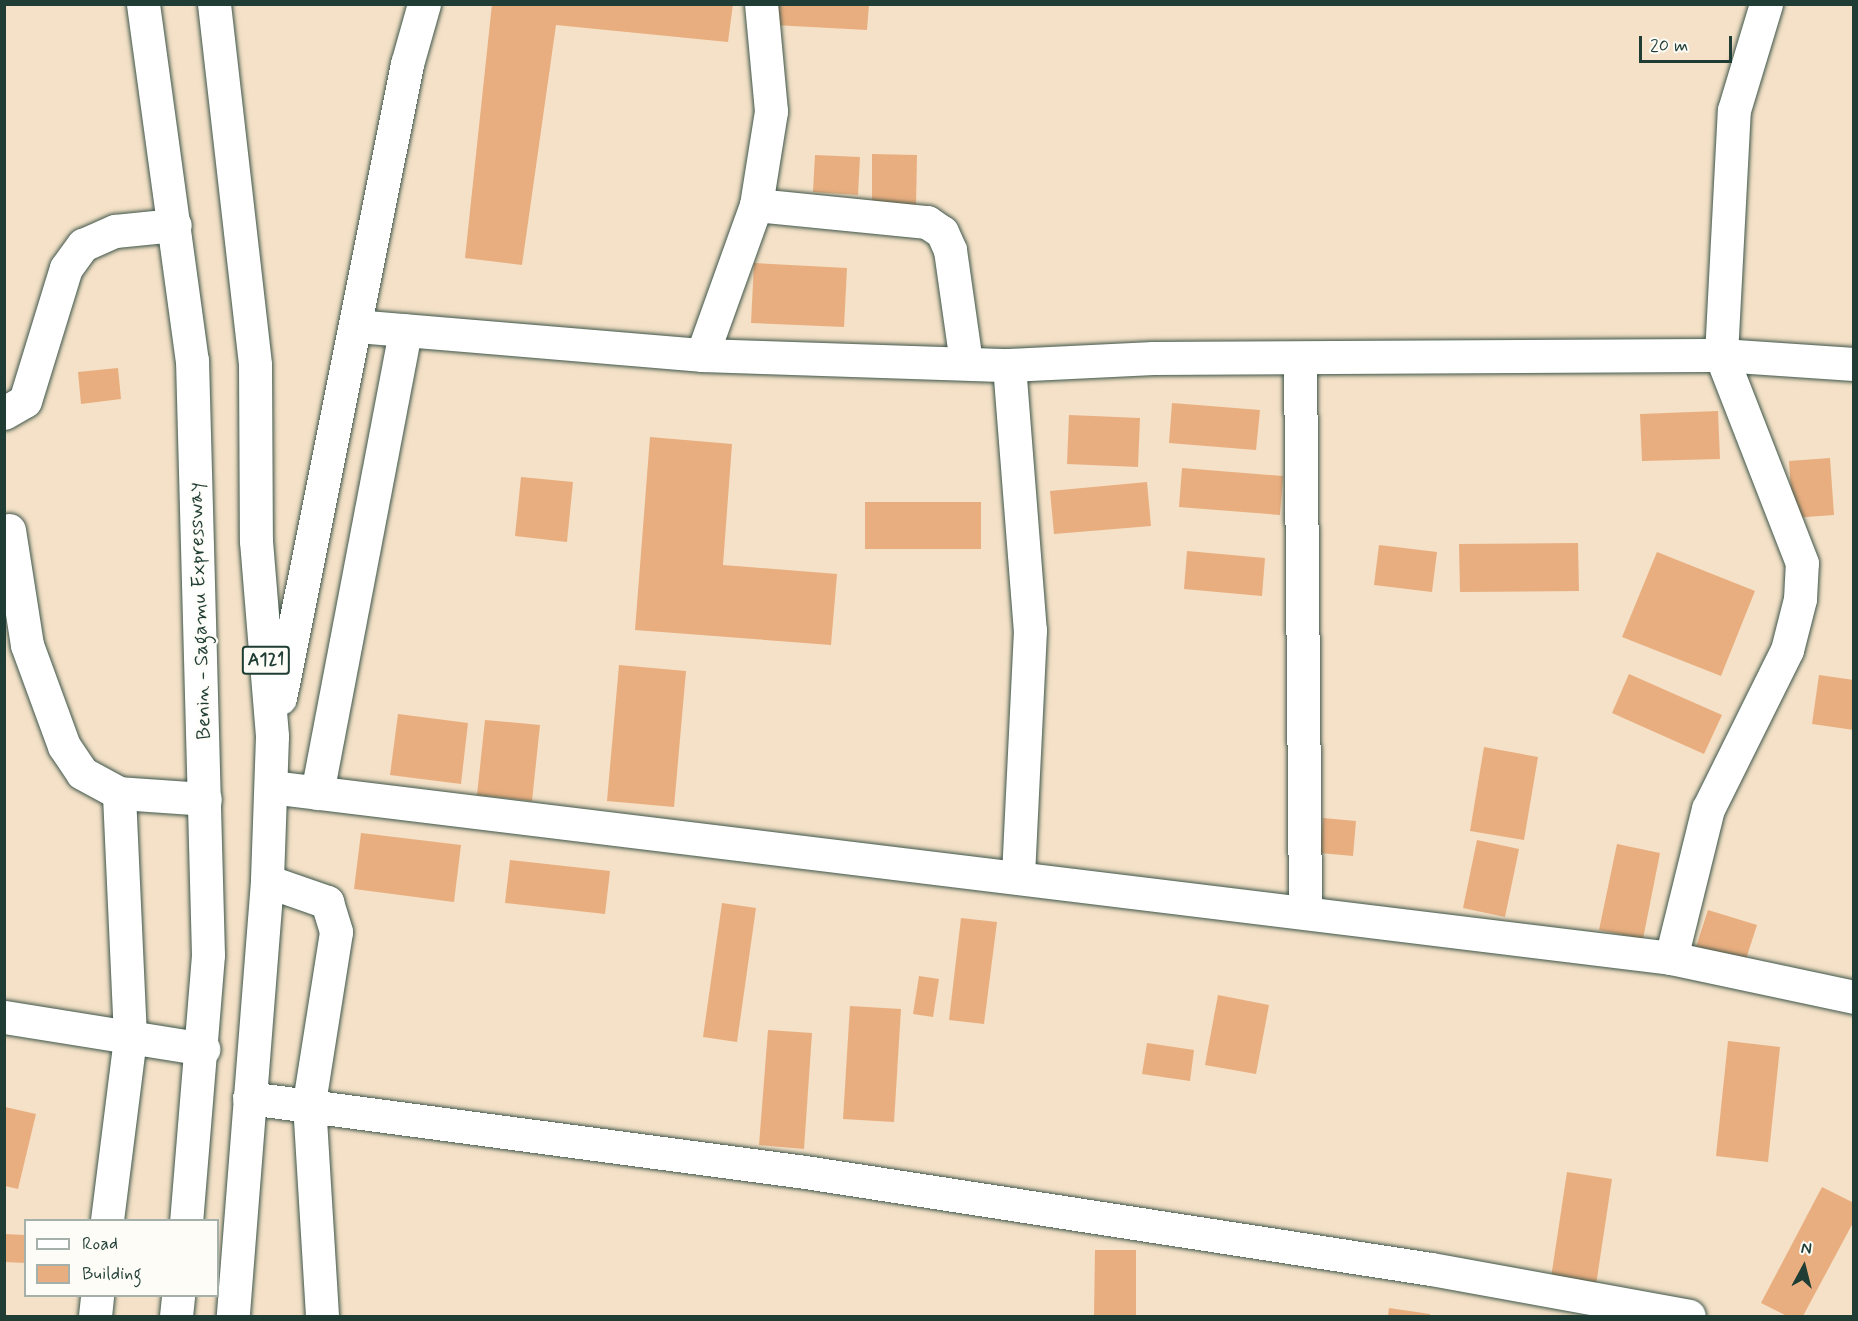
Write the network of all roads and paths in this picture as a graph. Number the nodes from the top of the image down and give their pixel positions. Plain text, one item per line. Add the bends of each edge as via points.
1 (143, 4) edge
2 (214, 4) edge
3 (424, 4) edge
4 (760, 4) edge
5 (1766, 4) edge
6 (756, 205) junction
7 (175, 225) junction
8 (356, 326) junction
9 (405, 330) junction
10 (702, 355) junction
11 (1722, 356) junction
12 (1300, 358) junction
13 (966, 363) junction
14 (1854, 364) edge
15 (1009, 365) junction
16 (4, 413) edge
17 (9, 530) dead end
18 (272, 735) junction
19 (271, 787) junction
20 (119, 793) junction
21 (317, 793) junction
22 (205, 799) junction
23 (1018, 878) junction
24 (267, 881) junction
25 (1305, 912) junction
26 (1671, 958) junction
27 (1854, 997) edge
28 (4, 1017) edge
29 (130, 1037) junction
30 (203, 1049) junction
31 (249, 1098) junction
32 (309, 1103) junction
33 (107, 1219) edge
34 (186, 1219) edge
35 (98, 1297) edge
36 (178, 1297) edge
37 (95, 1317) edge
38 (176, 1317) edge
39 (233, 1317) edge
40 (322, 1317) edge
41 (1689, 1317) edge

1 - 7 main road, Benin - Sagamu Expressway
2 - 18 main road, A121 via 255,365 256,542
3 - 8 main road via 406,64
4 - 6 main road via 771,111
5 - 11 main road via 1734,110
6 - 10 main road
6 - 13 main road via 927,222 942,232
7 - 16 main road via 115,231 83,245 66,268 25,401
7 - 22 main road, Benin - Sagamu Expressway via 192,360
8 - 9 main road
8 - 18 main road
9 - 10 main road
9 - 21 main road
10 - 13 main road
11 - 12 main road
11 - 14 main road
11 - 26 main road via 1802,563 1800,599 1787,650 1708,809
12 - 15 main road
12 - 25 main road
13 - 15 main road
15 - 23 main road via 1030,630
17 - 20 main road via 27,645 64,746 82,773
18 - 19 main road, A121
19 - 21 main road
19 - 24 main road, A121
20 - 22 main road
20 - 29 main road
21 - 23 main road
22 - 30 main road, Benin - Sagamu Expressway
23 - 25 main road
24 - 31 main road, A121
24 - 32 main road via 327,902 336,932
25 - 26 main road
26 - 27 main road
28 - 29 main road
29 - 30 main road
29 - 33 main road
30 - 34 main road, Benin - Sagamu Expressway
31 - 32 main road
31 - 39 main road, A121
32 - 40 main road
32 - 41 main road via 840,1177 1419,1267
35 - 37 main road
36 - 38 main road

